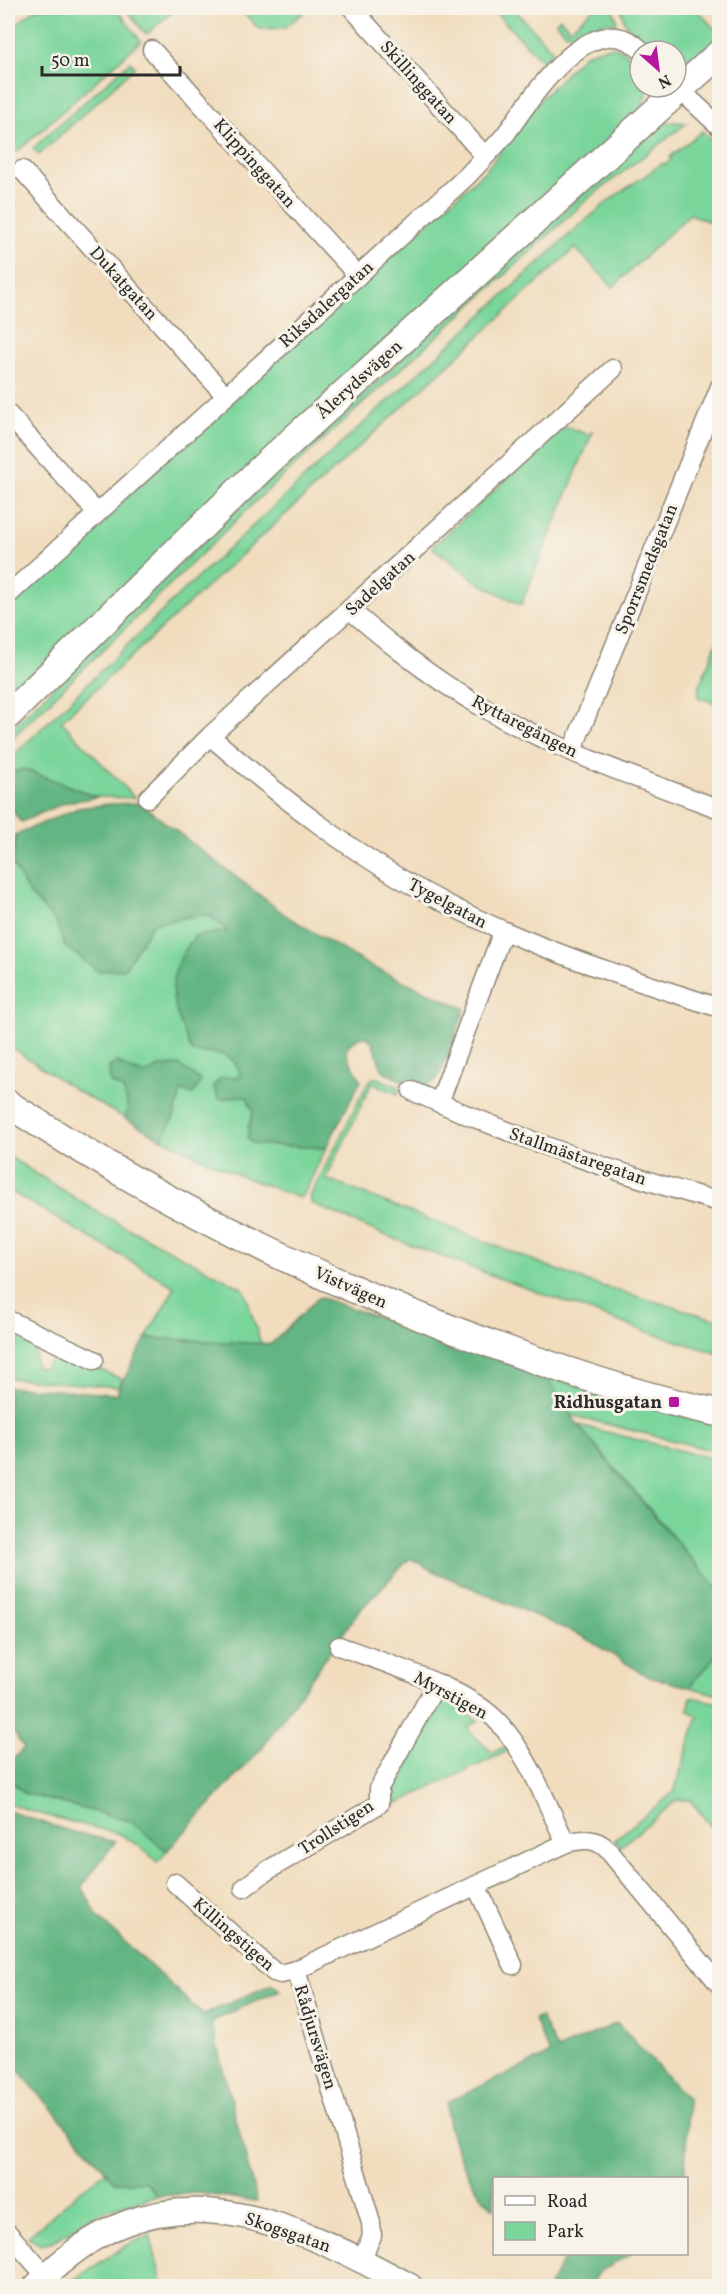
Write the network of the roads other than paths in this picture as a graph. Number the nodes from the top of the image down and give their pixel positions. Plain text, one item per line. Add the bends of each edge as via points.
1 (352, 8) edge
2 (628, 39) edge
3 (152, 50) dead end
4 (720, 53) edge
5 (688, 80) edge
6 (688, 97) edge
7 (666, 99) edge
8 (720, 127) edge
9 (485, 156) junction
10 (22, 170) dead end
11 (358, 276) junction
12 (614, 369) dead end
13 (720, 387) edge
14 (225, 395) junction
15 (8, 414) edge
16 (97, 513) junction
17 (8, 595) edge
18 (350, 610) junction
19 (8, 716) edge
20 (210, 736) junction
21 (572, 751) junction
22 (148, 798) dead end
23 (720, 809) edge
24 (503, 931) junction
25 (720, 1008) edge
26 (412, 1091) dead end
27 (439, 1103) junction
28 (8, 1104) edge
29 (720, 1202) edge
30 (8, 1320) edge
31 (94, 1360) dead end
32 (720, 1413) edge
33 (339, 1646) dead end
34 (436, 1683) junction
35 (566, 1843) junction
36 (175, 1883) dead end
37 (476, 1885) junction
38 (244, 1888) dead end
39 (513, 1965) dead end
40 (296, 1970) junction
41 (720, 1985) edge
42 (8, 2233) edge
43 (361, 2260) junction
44 (41, 2281) edge
45 (410, 2286) edge

1 - 9 street, Skillinggatan
2 - 9 street, Riksdalergatan via 608,36 586,43 545,80
3 - 11 street, Klippinggatan
4 - 5 main road, Ålerydsvägen
6 - 8 street
7 - 19 main road, Ålerydsvägen via 266,464
9 - 11 street, Riksdalergatan
10 - 14 street, Dukatgatan
11 - 14 street, Riksdalergatan
12 - 18 street, Sadelgatan
13 - 21 street, Sporrsmedsgatan
14 - 16 street, Riksdalergatan
15 - 16 street
16 - 17 street, Riksdalergatan
18 - 20 street, Sadelgatan
18 - 21 street, Ryttaregången via 399,652 449,687
20 - 22 street, Sadelgatan
20 - 24 street, Tygelgatan via 304,815 346,844 442,902
21 - 23 street, Ryttaregången
24 - 25 street, Tygelgatan
24 - 27 street
26 - 27 street, Stallmästaregatan
27 - 29 street, Stallmästaregatan via 524,1139
28 - 32 main road, Vistvägen via 114,1169 191,1210 428,1321 573,1374
30 - 31 street
33 - 34 street, Myrstigen
34 - 35 street, Myrstigen via 478,1705 498,1721 527,1762
34 - 38 street, Trollstigen via 379,1788 379,1804
35 - 37 street, Rådjursvägen
35 - 41 street, Rådjursvägen via 580,1839 601,1843
36 - 40 street, Killingstigen via 274,1972
37 - 39 street
37 - 40 street, Rådjursvägen
40 - 43 street, Rådjursvägen via 371,2223 372,2236
42 - 44 street
43 - 44 street, Skogsgatan via 291,2229 245,2215 172,2211 113,2229 78,2250
43 - 45 street, Skogsgatan

